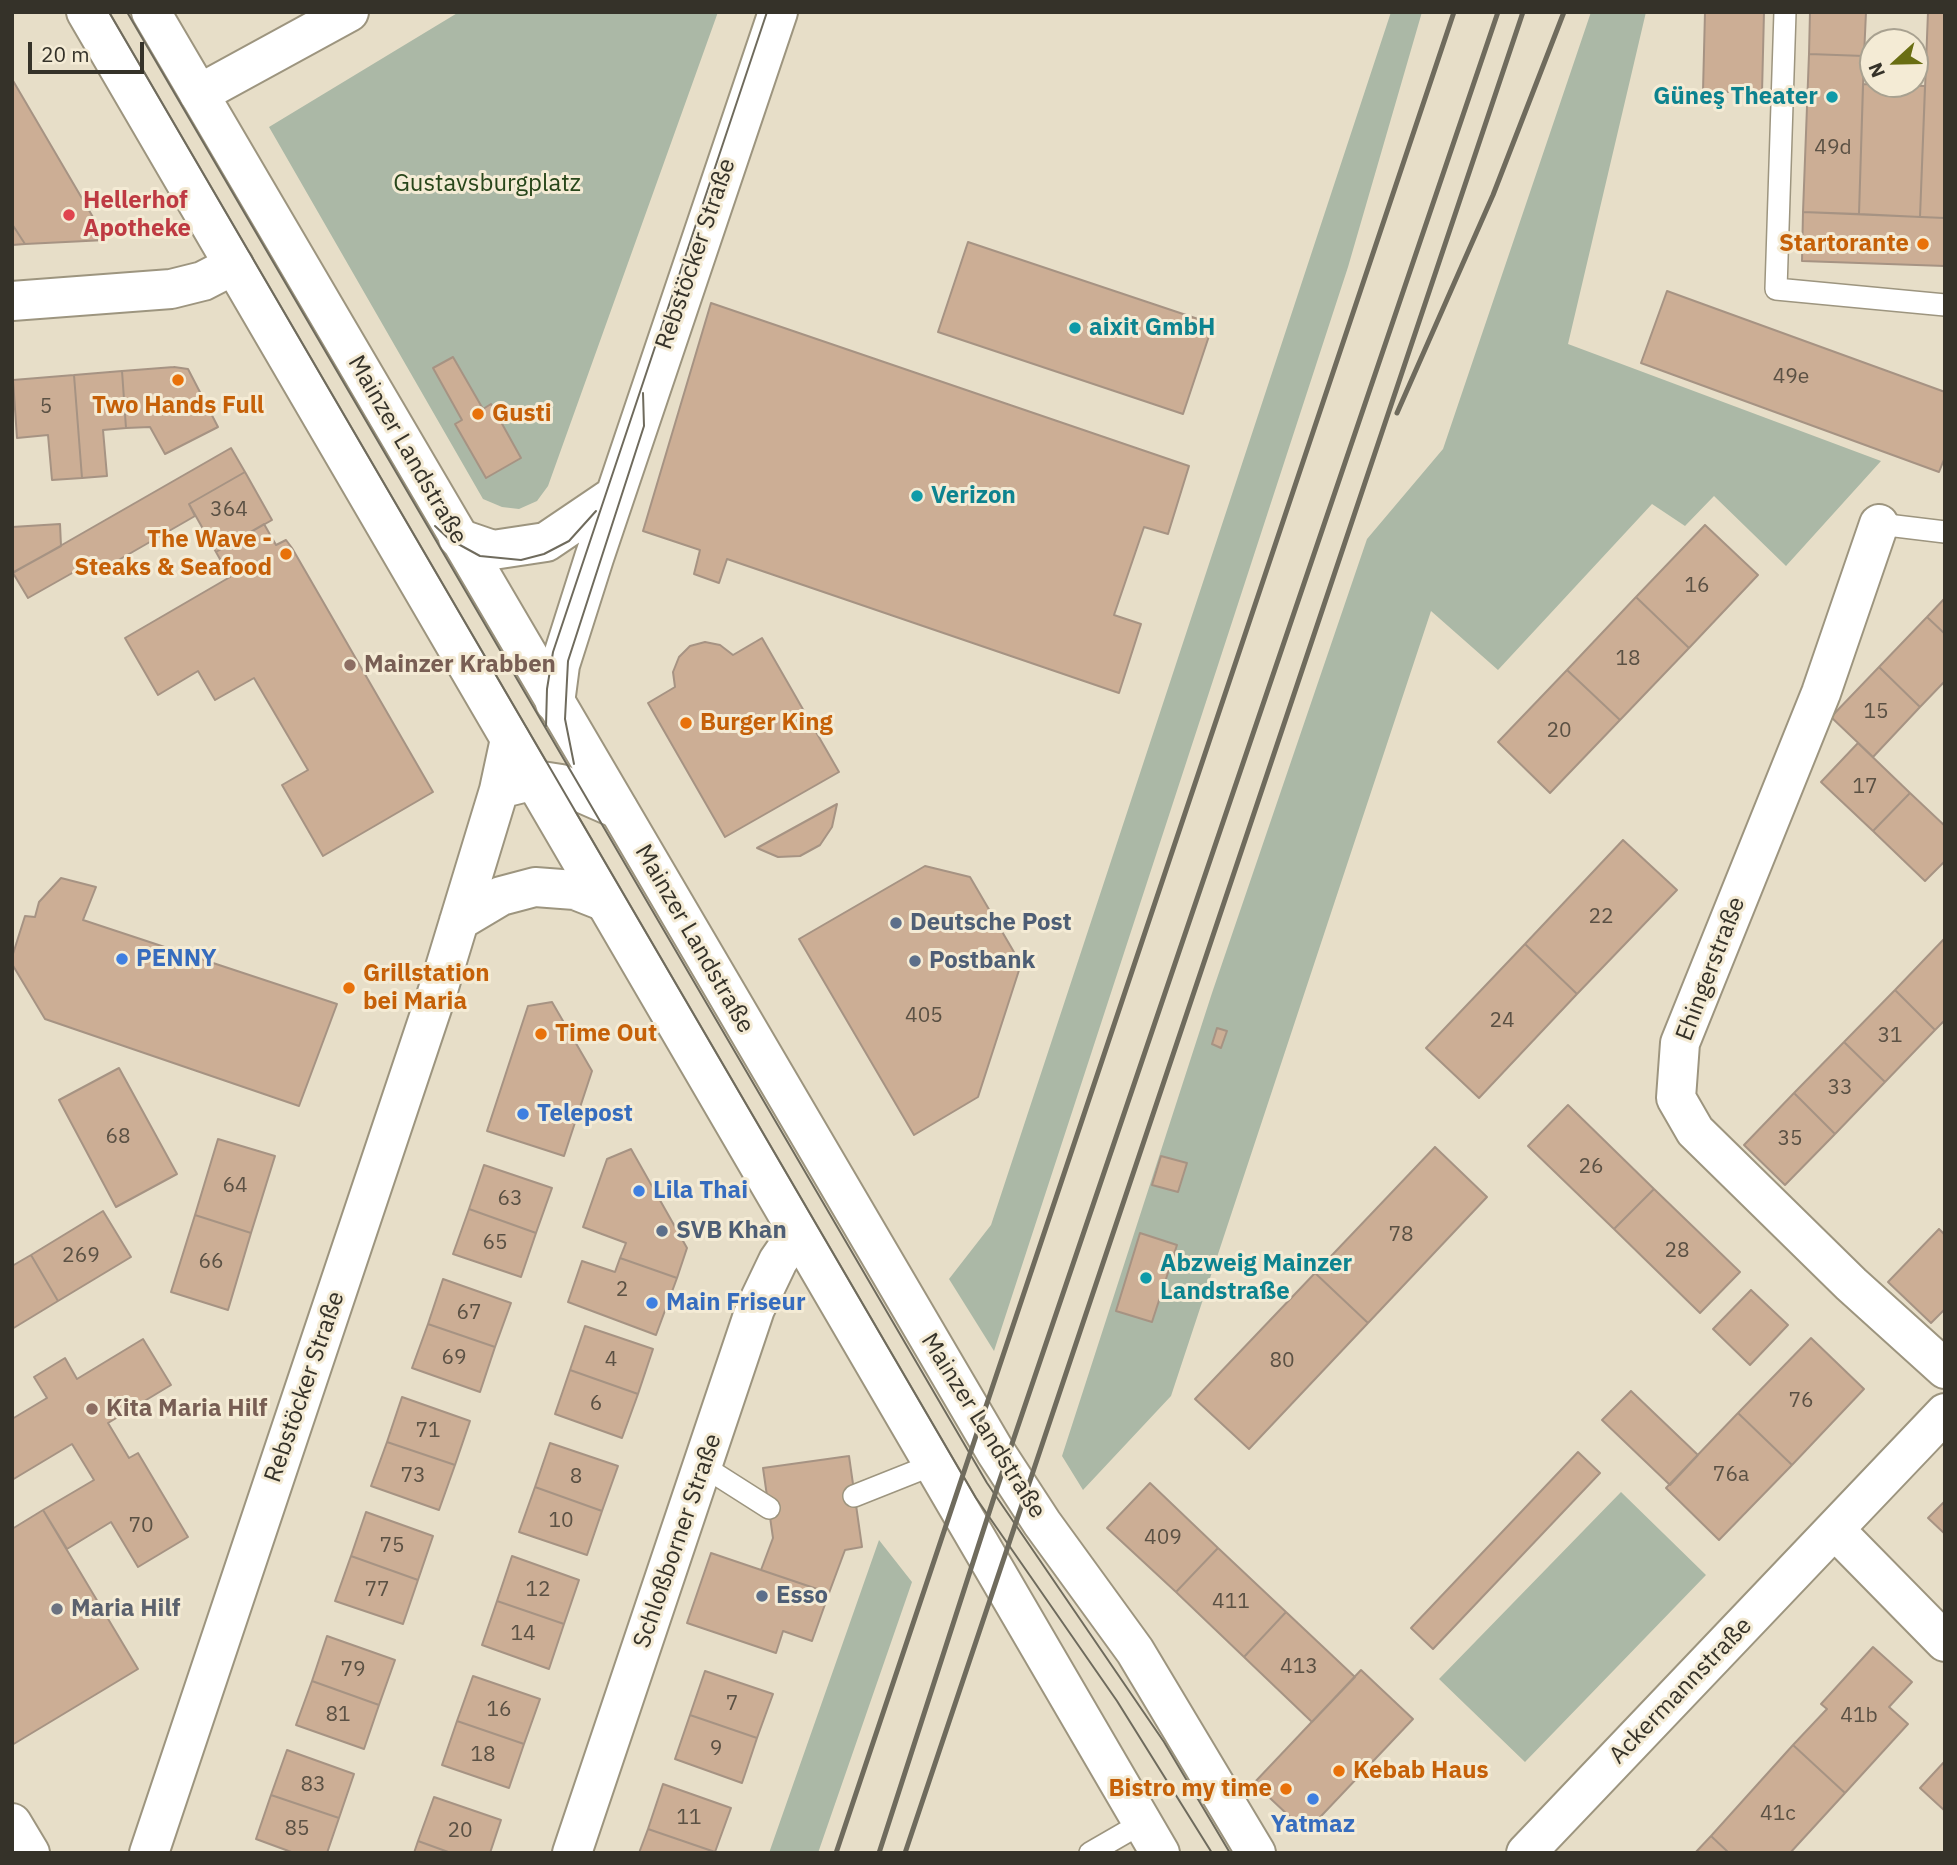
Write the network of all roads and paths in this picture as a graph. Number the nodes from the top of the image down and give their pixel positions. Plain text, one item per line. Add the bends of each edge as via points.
1 (86, 12) edge
2 (151, 12) edge
3 (349, 12) edge
4 (778, 12) edge
5 (1785, 12) edge
6 (199, 94) junction
7 (234, 265) junction
8 (12, 301) edge
9 (1945, 305) edge
10 (614, 496) junction
11 (1879, 524) joint
12 (1945, 532) edge
13 (458, 538) junction
14 (555, 704) junction
15 (510, 739) junction
16 (535, 780) junction
17 (499, 790) junction
18 (618, 809) junction
19 (603, 901) junction
20 (459, 921) junction
21 (796, 1234) junction
22 (1945, 1369) edge
23 (1945, 1413) edge
24 (932, 1465) junction
25 (703, 1466) junction
26 (854, 1496) dead end
27 (769, 1508) dead end
28 (1835, 1530) junction
29 (1945, 1642) edge
30 (12, 1823) edge
31 (1151, 1838) edge
32 (30, 1853) edge
33 (149, 1853) edge
34 (572, 1853) edge
35 (1090, 1853) edge
36 (1256, 1853) edge
37 (1526, 1853) edge

1 - 7 street
2 - 6 street, Mainzer Landstraße
3 - 6 street
4 - 10 street, Rebstöcker Straße
5 - 9 lane via 1776,289
6 - 13 street, Mainzer Landstraße
7 - 8 street via 203,281 171,289
7 - 15 street
10 - 13 street via 546,542 493,550
10 - 14 street, Rebstöcker Straße via 560,665
11 - 12 lane
11 - 22 street, Ehingerstraße via 1821,694 1680,1042 1676,1098 1695,1131
13 - 14 street, Mainzer Landstraße
14 - 18 street, Mainzer Landstraße
15 - 16 street
15 - 17 street, Rebstöcker Straße
16 - 17 street
16 - 18 street via 561,784
16 - 19 street
17 - 20 street, Rebstöcker Straße
18 - 36 street, Mainzer Landstraße via 995,1451 1135,1651
19 - 20 street via 575,890 535,887 501,896
19 - 21 street
20 - 33 street, Rebstöcker Straße
21 - 24 street
21 - 25 street, Schloßborner Straße via 755,1309
23 - 28 street, Ackermannstraße
24 - 26 lane
24 - 31 street
25 - 27 lane
25 - 34 street, Schloßborner Straße
28 - 29 street
28 - 37 street, Ackermannstraße
30 - 32 street
31 - 35 lane

